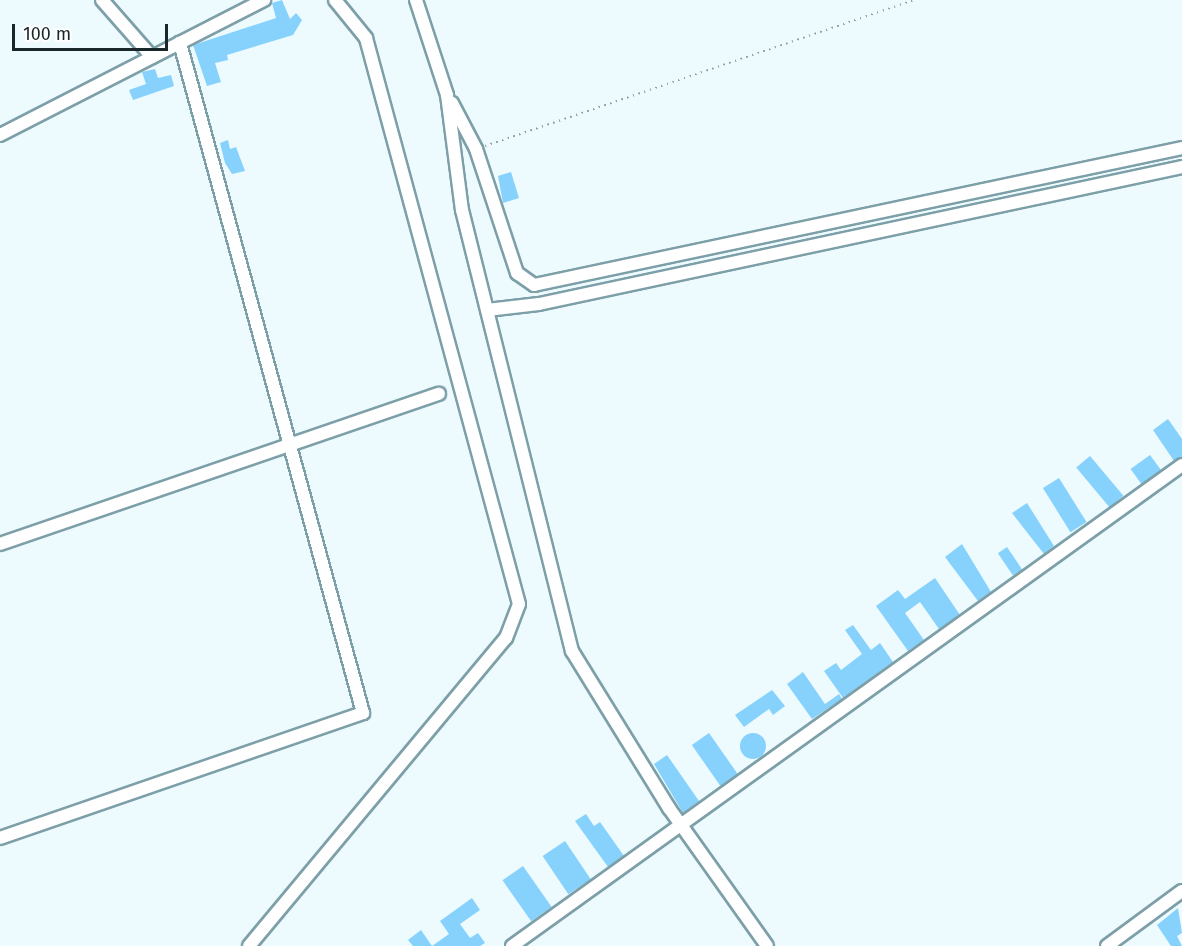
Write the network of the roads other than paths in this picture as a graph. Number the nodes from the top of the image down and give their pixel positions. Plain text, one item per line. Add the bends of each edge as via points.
1 (102, 0) edge
2 (264, 0) edge
3 (335, 0) edge
4 (416, 0) edge
5 (180, 43) junction
6 (152, 57) junction
7 (447, 95) junction
8 (0, 135) edge
9 (1182, 148) edge
10 (1182, 168) edge
11 (488, 310) junction
12 (439, 394) dead end
13 (292, 444) junction
14 (1182, 465) edge
15 (0, 544) edge
16 (675, 829) junction
17 (0, 838) edge
18 (1182, 891) edge
19 (249, 946) edge
20 (512, 946) edge
21 (767, 946) edge
22 (1107, 946) edge

1 - 6 street
2 - 5 street
3 - 19 street via 366,38 519,604 506,638
4 - 7 street
5 - 6 street
5 - 13 street
6 - 8 street
7 - 9 street via 476,149 517,273 534,285
7 - 11 street via 462,210
10 - 11 street via 561,300
11 - 16 street via 572,651
12 - 13 street
13 - 15 street
13 - 17 street via 363,713
14 - 16 street
16 - 20 street
16 - 21 street
18 - 22 street

